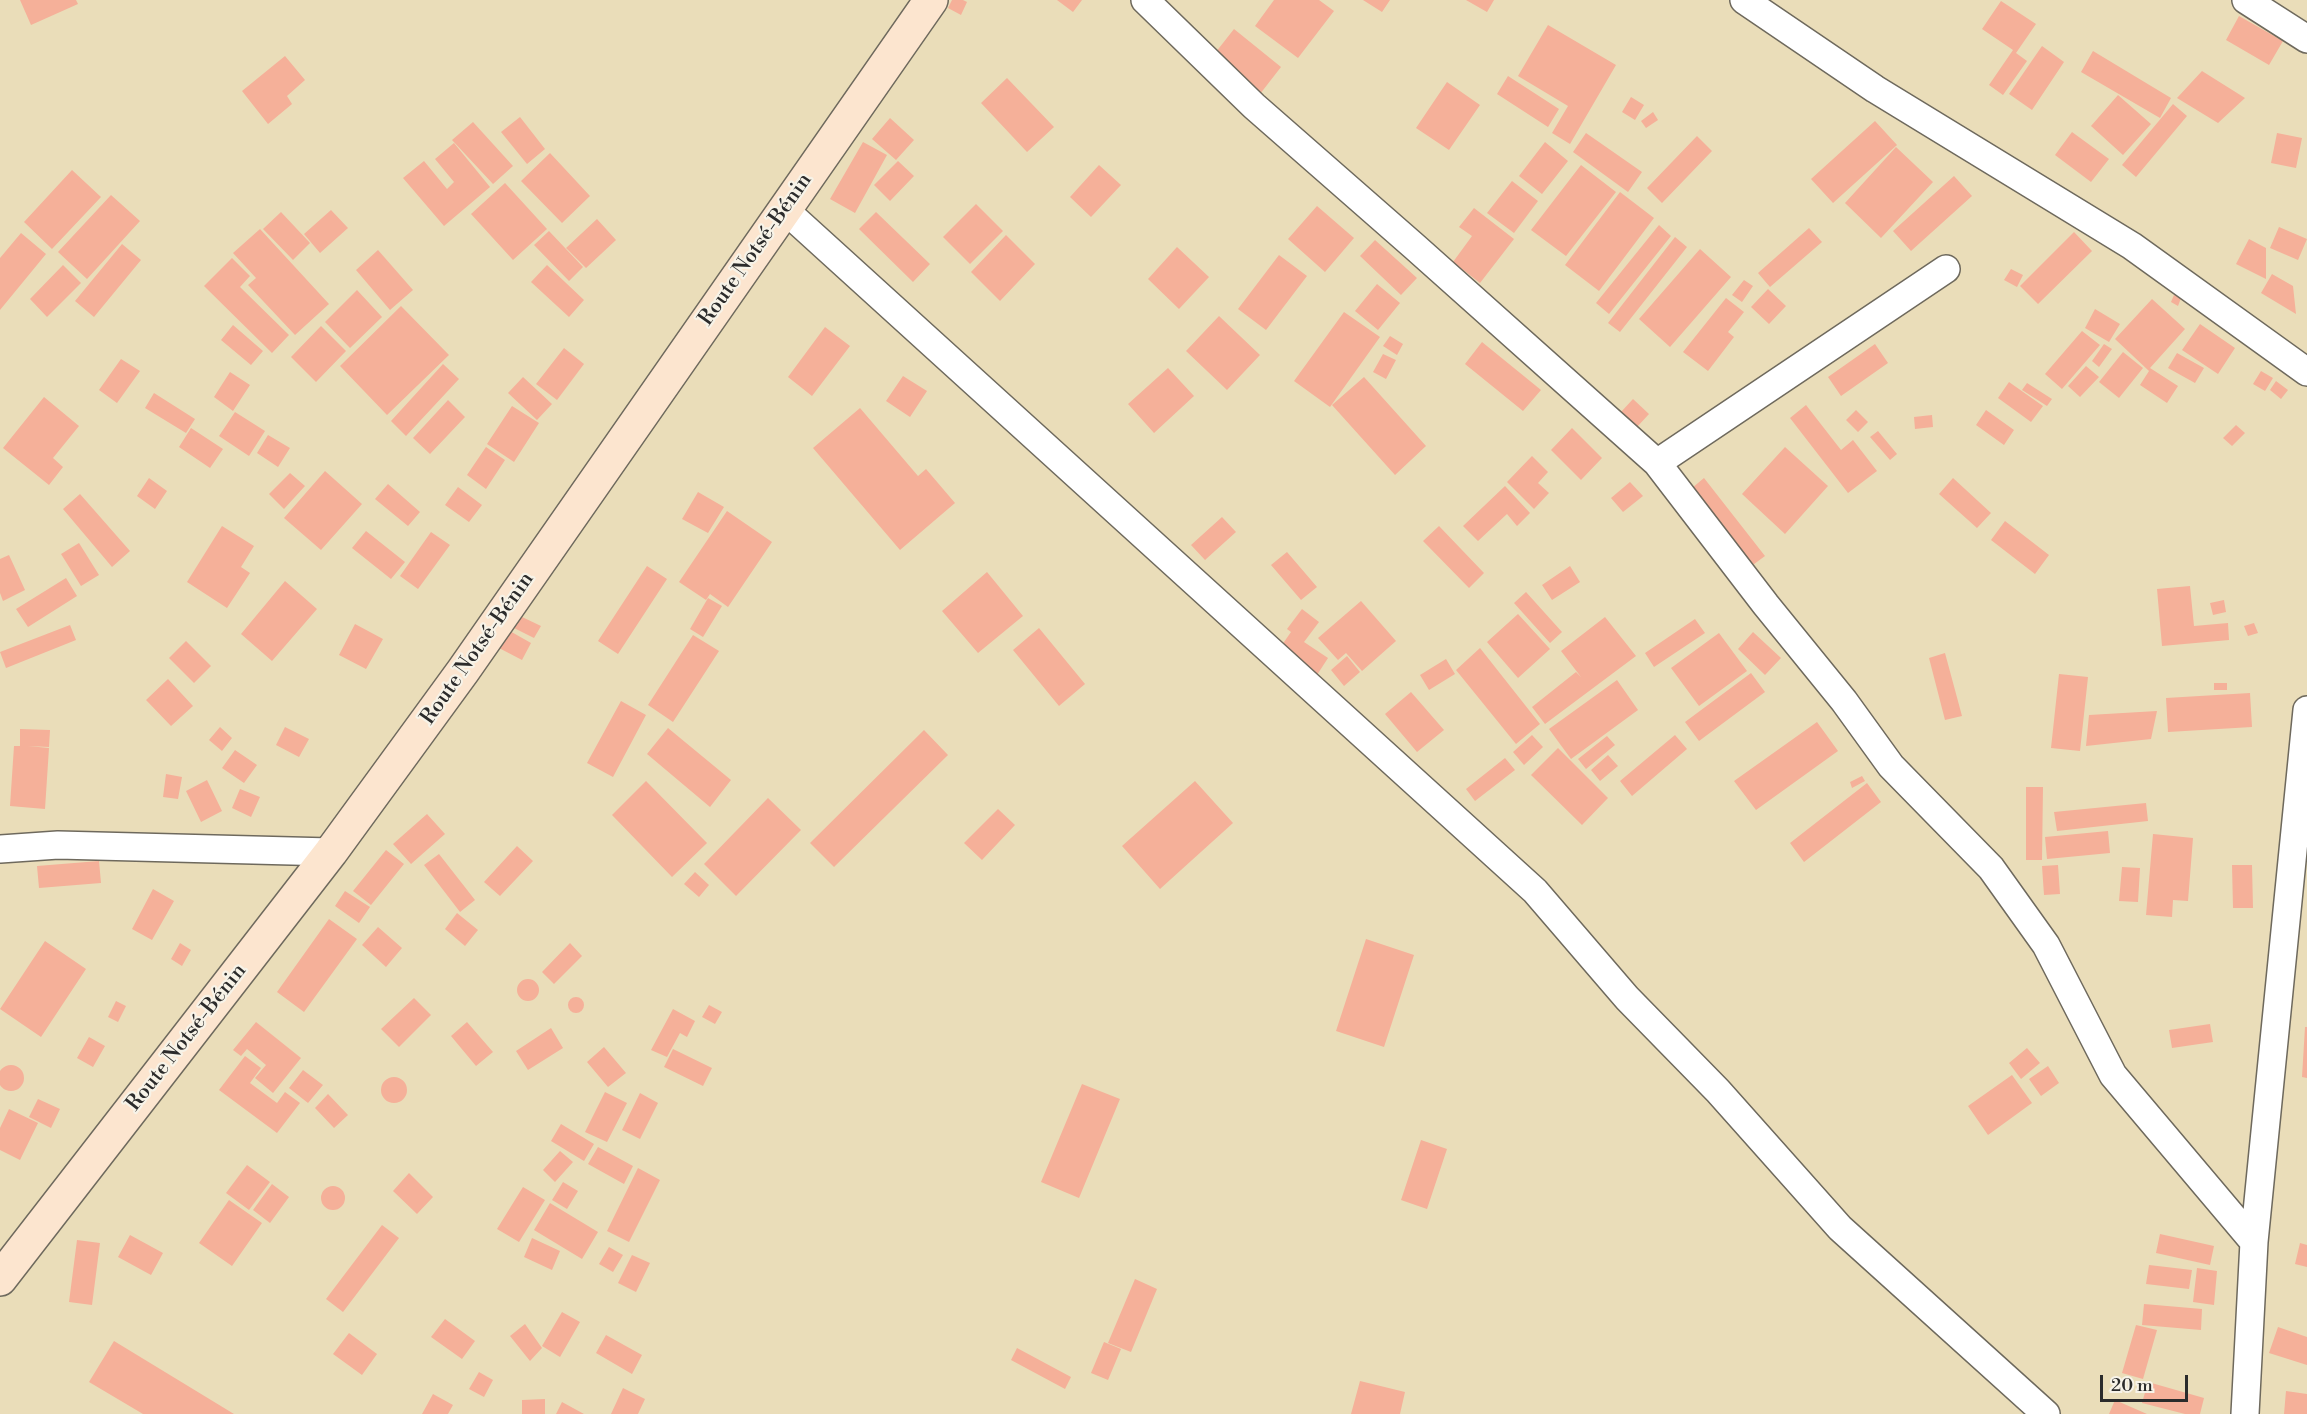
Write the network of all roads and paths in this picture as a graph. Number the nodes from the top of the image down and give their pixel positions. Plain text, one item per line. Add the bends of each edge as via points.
1 (931, 0) edge
2 (1145, 0) edge
3 (1744, 0) edge
4 (2246, 0) edge
5 (2307, 39) edge
6 (785, 210) junction
7 (1946, 269) dead end
8 (2307, 372) edge
9 (1657, 463) junction
10 (2307, 710) edge
11 (0, 849) edge
12 (331, 852) junction
13 (2254, 1242) junction
14 (0, 1279) edge
15 (2046, 1414) edge
16 (2245, 1414) edge

1 - 6 main road, Route Notsé-Bénin
2 - 9 street via 1254,106
3 - 8 street via 1875,90 2132,246
4 - 5 street
6 - 12 main road, Route Notsé-Bénin via 463,671
6 - 15 street via 1535,891 1627,998 1718,1091 1839,1228
7 - 9 street
9 - 13 street via 1891,766 1991,868 2046,945 2113,1075
10 - 13 street
11 - 12 street via 58,845
12 - 14 main road, Route Notsé-Bénin
13 - 16 street

